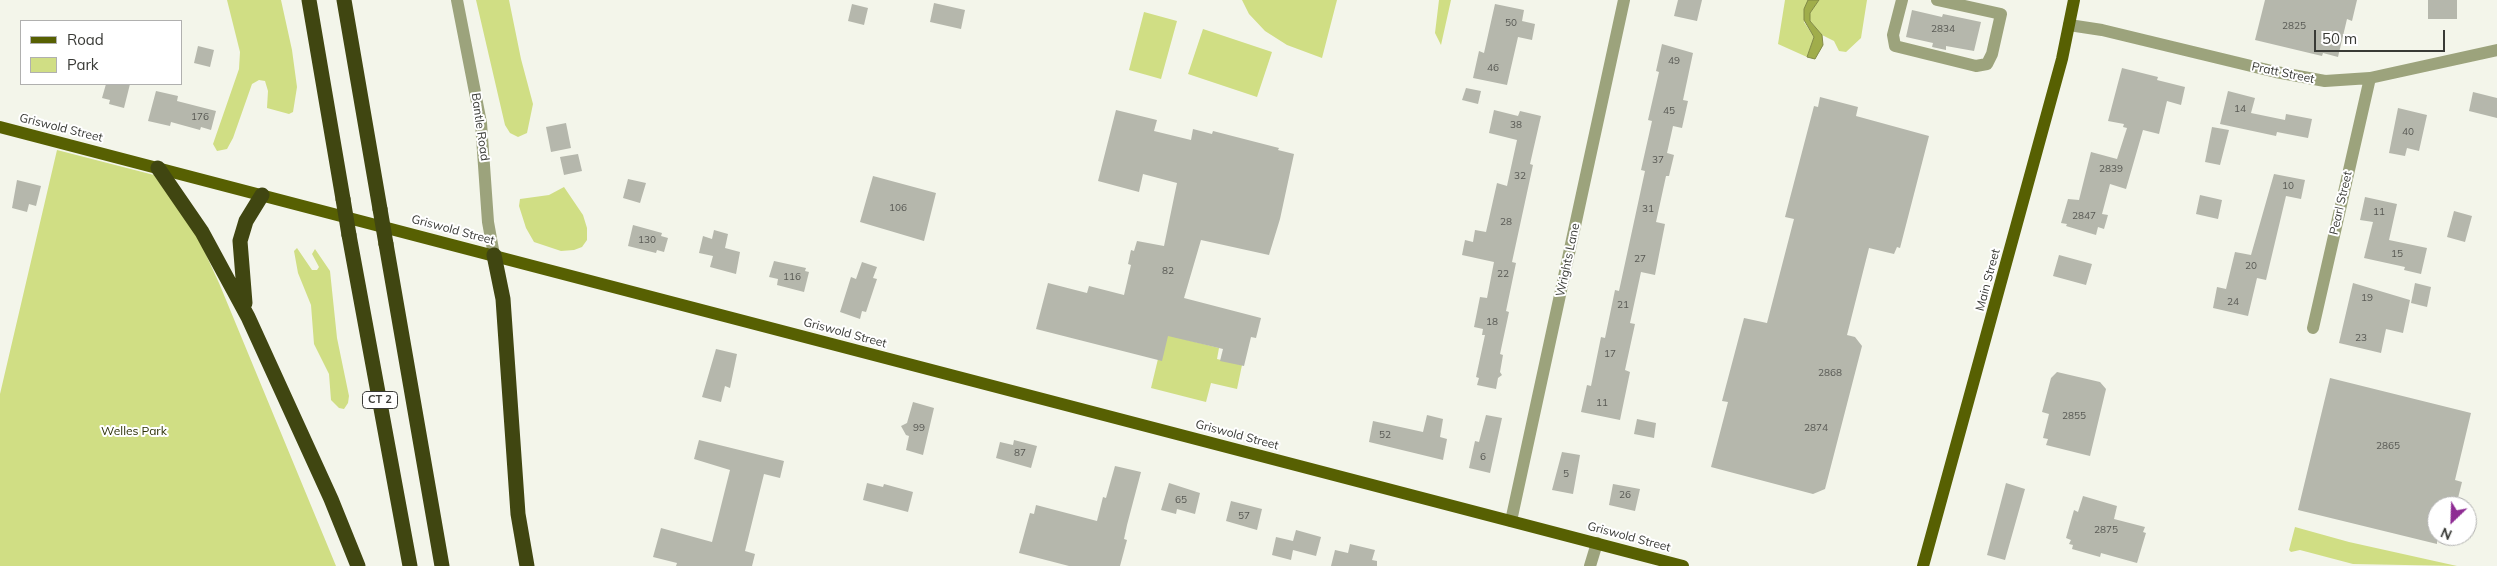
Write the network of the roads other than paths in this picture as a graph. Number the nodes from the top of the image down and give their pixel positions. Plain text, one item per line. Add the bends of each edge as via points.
1 (309, 0) edge
2 (344, 0) edge
3 (457, 0) edge
4 (1624, 0) edge
5 (1902, 0) edge
6 (1937, 0) edge
7 (2074, 0) edge
8 (2069, 25) junction
9 (2497, 50) edge
10 (2370, 78) junction
11 (0, 127) edge
12 (158, 168) junction
13 (262, 194) junction
14 (494, 256) junction
15 (248, 317) junction
16 (2313, 328) dead end
17 (1511, 521) junction
18 (1597, 543) junction
19 (358, 566) edge
20 (410, 566) edge
21 (442, 566) edge
22 (527, 566) edge
23 (1590, 566) edge
24 (1683, 566) edge
25 (1923, 566) edge

1 - 20 highway, CT 2, bridge
2 - 21 highway, CT 2, bridge
3 - 14 street, Bantle Road via 481,123 488,222
4 - 17 street, Wrights Lane
5 - 6 street via 1893,35 1895,46 1976,66 1987,64 2001,14
7 - 8 main road, Main Street
8 - 10 street, Pratt Street via 2301,78 2324,81
8 - 25 main road, Main Street via 2052,98
9 - 10 street, Pratt Street
10 - 16 street, Pearl Street
11 - 12 main road, Griswold Street
12 - 13 main road, Griswold Street
12 - 15 highway via 202,232
13 - 14 main road, Griswold Street
13 - 15 highway via 246,221 239,245
14 - 17 main road, Griswold Street
14 - 22 highway via 503,299 518,514
15 - 19 highway
17 - 18 main road, Griswold Street
18 - 23 street
18 - 24 main road, Griswold Street

